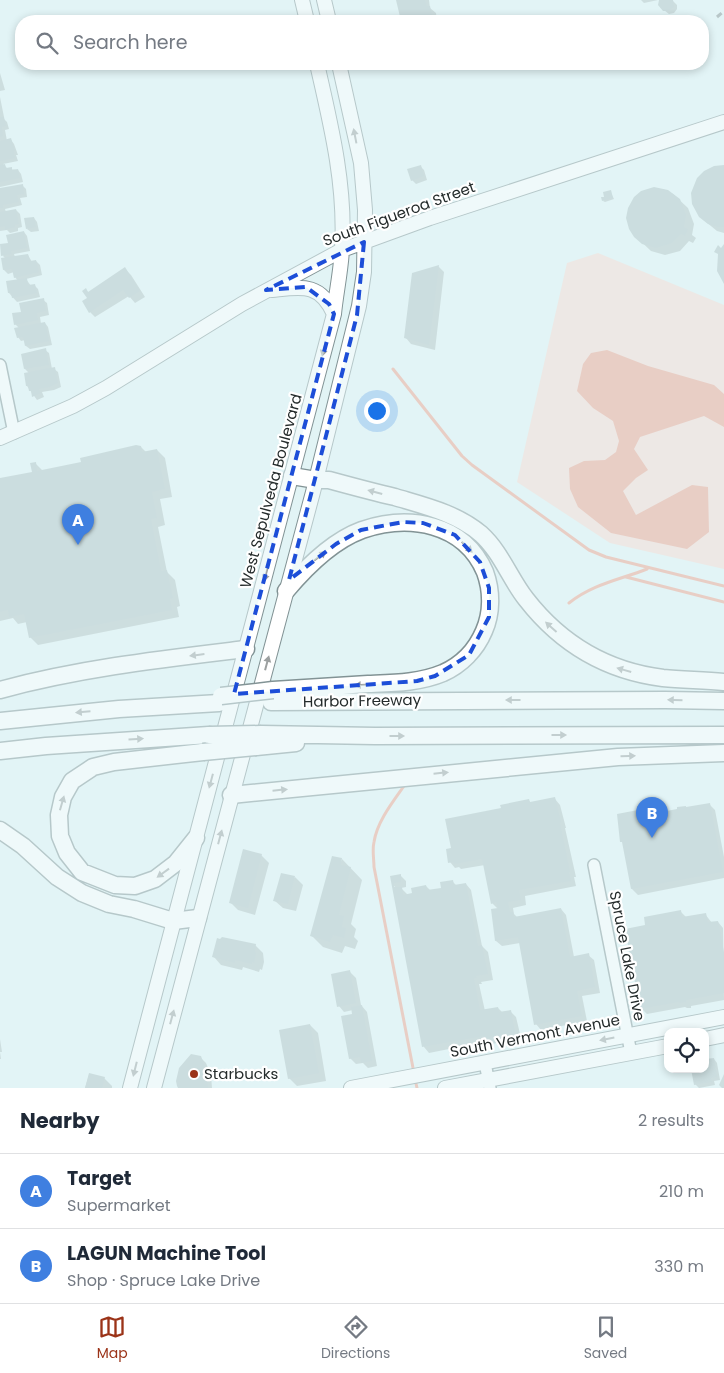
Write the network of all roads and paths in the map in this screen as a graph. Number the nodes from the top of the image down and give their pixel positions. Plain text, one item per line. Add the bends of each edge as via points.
1 (302, 0) edge
2 (324, 0) edge
3 (306, 15) edge
4 (328, 15) edge
5 (318, 70) edge
6 (340, 70) edge
7 (724, 122) edge
8 (364, 242) junction
9 (342, 250) junction
10 (266, 290) junction
11 (334, 314) junction
12 (0, 365) edge
13 (2, 388) edge
14 (14, 433) junction
15 (0, 438) edge
16 (292, 476) junction
17 (316, 480) junction
18 (286, 590) junction
19 (246, 649) junction
20 (724, 682) edge
21 (0, 690) edge
22 (272, 696) junction
23 (724, 701) edge
24 (0, 721) edge
25 (724, 734) edge
26 (258, 740) junction
27 (0, 751) edge
28 (724, 754) edge
29 (231, 794) junction
30 (0, 830) edge
31 (196, 838) junction
32 (594, 865) dead end
33 (198, 918) junction
34 (173, 921) junction
35 (724, 1016) edge
36 (627, 1035) junction
37 (724, 1035) edge
38 (709, 1038) edge
39 (664, 1047) edge
40 (631, 1053) junction
41 (485, 1062) junction
42 (490, 1084) edge
43 (130, 1088) edge
44 (154, 1088) edge
45 (351, 1088) edge
46 (445, 1088) edge

1 - 3 main road
2 - 4 main road
5 - 9 main road, West Sepulveda Boulevard via 336,152
8 -> 6 main road via 366,210 361,163
7 - 8 main road, South Figueroa Street
8 - 9 main road, South Figueroa Street
8 - 17 main road via 359,306
9 - 10 main road, South Figueroa Street
9 - 11 main road, West Sepulveda Boulevard
10 - 11 main road via 306,287 318,293
10 - 14 main road, South Figueroa Street via 106,388
11 -> 16 main road, West Sepulveda Boulevard
12 - 13 street
13 - 14 street
14 - 15 main road, South Figueroa Street
16 - 17 highway
16 -> 19 main road, West Sepulveda Boulevard
17 - 18 main road
20 -> 17 highway via 663,678 608,665 571,643 538,614 519,591 495,550 465,523 443,511 328,480
18 -> 22 highway via 336,544 361,530 403,522 423,523 446,530 470,548 488,579 490,598 487,625 476,647 444,673 417,681
29 -> 18 main road
19 -> 21 highway via 133,662 43,678
19 -> 31 main road, West Sepulveda Boulevard
23 -> 22 highway, Harbor Freeway
22 -> 24 highway, Harbor Freeway
26 -> 25 highway
27 -> 26 highway, bridge via 209,735
31 -> 26 highway, bridge via 176,863 154,879 135,886 115,885 82,872 67,853 60,836 59,815 63,797 72,781 93,768 114,762 203,752
29 -> 28 highway via 618,756
33 -> 29 main road
30 - 34 highway via 57,877 82,893 109,904
31 - 34 main road, West Sepulveda Boulevard
32 - 36 street, Spruce Lake Drive
33 - 34 highway
44 -> 33 main road
34 -> 43 main road, West Sepulveda Boulevard
35 - 36 main road, South Vermont Avenue
36 - 40 street, Spruce Lake Drive
36 -> 41 main road, South Vermont Avenue
37 - 38 main road
39 - 40 main road
40 - 42 main road
41 - 42 street
41 - 45 main road, South Vermont Avenue
42 - 46 main road

